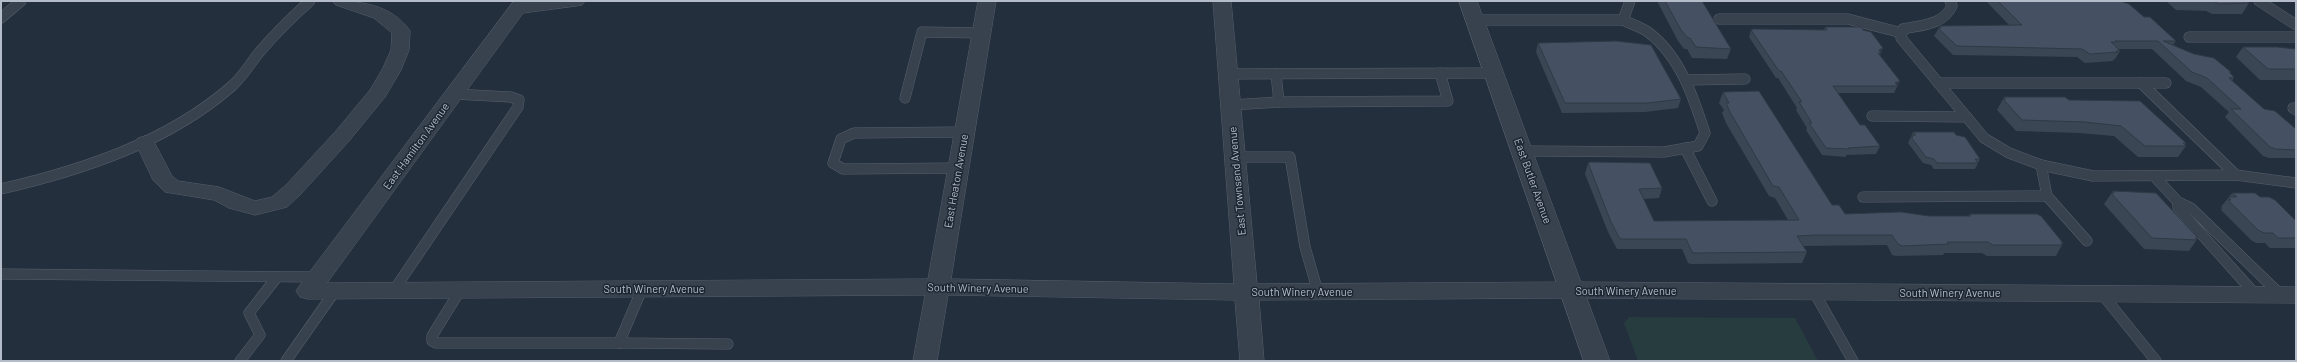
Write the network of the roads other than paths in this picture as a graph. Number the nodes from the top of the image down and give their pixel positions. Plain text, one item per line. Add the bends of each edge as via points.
1 (21, 1) edge
2 (310, 1) edge
3 (342, 1) edge
4 (576, 1) edge
5 (987, 1) edge
6 (1222, 1) edge
7 (1630, 1) edge
8 (1950, 1) edge
9 (2259, 1) edge
10 (520, 5) edge
11 (1471, 10) edge
12 (1, 18) edge
13 (1719, 19) dead end
14 (1624, 20) junction
15 (2296, 25) edge
16 (982, 33) junction
17 (1902, 34) junction
18 (2189, 37) dead end
19 (2296, 37) edge
20 (1440, 73) junction
21 (1494, 73) junction
22 (1228, 74) junction
23 (1276, 74) junction
24 (1745, 79) dead end
25 (1686, 80) junction
26 (1938, 83) junction
27 (2141, 83) junction
28 (2166, 83) dead end
29 (454, 94) junction
30 (905, 98) dead end
31 (1279, 102) junction
32 (1231, 105) junction
33 (1872, 116) dead end
34 (1967, 117) junction
35 (965, 132) junction
36 (145, 142) junction
37 (1685, 148) junction
38 (1522, 151) junction
39 (1235, 157) junction
40 (2041, 165) junction
41 (959, 168) junction
42 (2236, 175) junction
43 (2154, 176) junction
44 (2285, 181) junction
45 (2296, 183) edge
46 (1, 189) edge
47 (2296, 191) edge
48 (2047, 196) junction
49 (1863, 197) dead end
50 (1712, 201) dead end
51 (2178, 202) junction
52 (2087, 241) dead end
53 (2216, 250) junction
54 (2233, 250) junction
55 (1, 274) edge
56 (277, 277) junction
57 (321, 286) junction
58 (938, 287) junction
59 (461, 289) junction
60 (642, 289) junction
61 (394, 290) junction
62 (1572, 290) junction
63 (1246, 292) junction
64 (1318, 292) junction
65 (1814, 292) junction
66 (2102, 294) junction
67 (2255, 294) junction
68 (2289, 294) edge
69 (619, 343) junction
70 (728, 344) dead end
71 (240, 361) edge
72 (286, 361) edge
73 (925, 361) edge
74 (1252, 361) edge
75 (1597, 361) edge
76 (1853, 361) edge
77 (2156, 361) edge

1 - 12 lane
2 - 36 lane via 262,49 233,84 200,110
3 - 36 street via 380,14 401,31 403,41 395,65 368,108 279,202 255,208 219,194 172,187 163,180
4 - 10 street
5 - 16 street, East Heaton Avenue
6 - 22 street, East Townsend Avenue
7 - 14 lane
8 - 17 lane via 1950,14 1942,20 1903,28
9 - 15 lane
10 - 29 street, East Hamilton Avenue
11 - 14 lane
11 - 21 street, East Butler Avenue
13 - 17 lane via 1848,19
14 - 25 lane via 1648,32 1667,52
16 - 30 lane via 922,32
16 - 35 street, East Heaton Avenue
17 - 26 lane via 1901,38
18 - 19 lane
20 - 21 lane
20 - 23 lane
20 - 31 lane via 1448,102
21 - 38 street, East Butler Avenue
22 - 23 lane
22 - 32 street, East Townsend Avenue
23 - 31 lane
24 - 25 lane
25 - 37 lane via 1705,133 1698,146
26 - 27 lane
26 - 34 lane
27 - 28 lane
27 - 42 lane
29 - 57 street, East Hamilton Avenue
29 - 61 lane via 511,98 519,100 518,107
31 - 32 lane
32 - 39 street, East Townsend Avenue
33 - 34 lane
34 - 40 lane via 1984,138 2009,153
35 - 41 street, East Heaton Avenue
35 - 41 lane via 854,133 841,139 833,163 843,169
36 - 46 lane via 88,165
37 - 38 lane via 1664,152
37 - 50 lane
38 - 62 street, East Butler Avenue
39 - 63 street, East Townsend Avenue
39 - 64 lane via 1290,157 1305,247
40 - 43 lane via 2093,176
40 - 48 lane
41 - 58 street, East Heaton Avenue
42 - 43 lane
42 - 44 lane
43 - 51 lane
44 - 45 lane
44 - 47 lane
48 - 49 lane
48 - 52 lane
51 - 53 lane via 2178,208
51 - 54 lane via 2191,208
53 - 54 lane
53 - 67 lane
54 - 68 lane
55 - 56 lane
56 - 57 lane
56 - 71 lane via 249,313 260,335
57 - 61 street, South Winery Avenue
57 - 72 lane
58 - 60 street, South Winery Avenue
58 - 63 street, South Winery Avenue
58 - 73 street, East Heaton Avenue
59 - 60 street, South Winery Avenue
59 - 61 street, South Winery Avenue
59 - 69 lane via 432,336 432,341
60 - 69 lane
62 - 64 street, South Winery Avenue
62 - 65 street, South Winery Avenue
62 - 75 street, East Butler Avenue
63 - 64 street, South Winery Avenue
63 - 74 street, East Townsend Avenue
65 - 66 street, South Winery Avenue
65 - 76 lane
66 - 67 street, South Winery Avenue
66 - 77 lane
67 - 68 street, South Winery Avenue
69 - 70 lane

